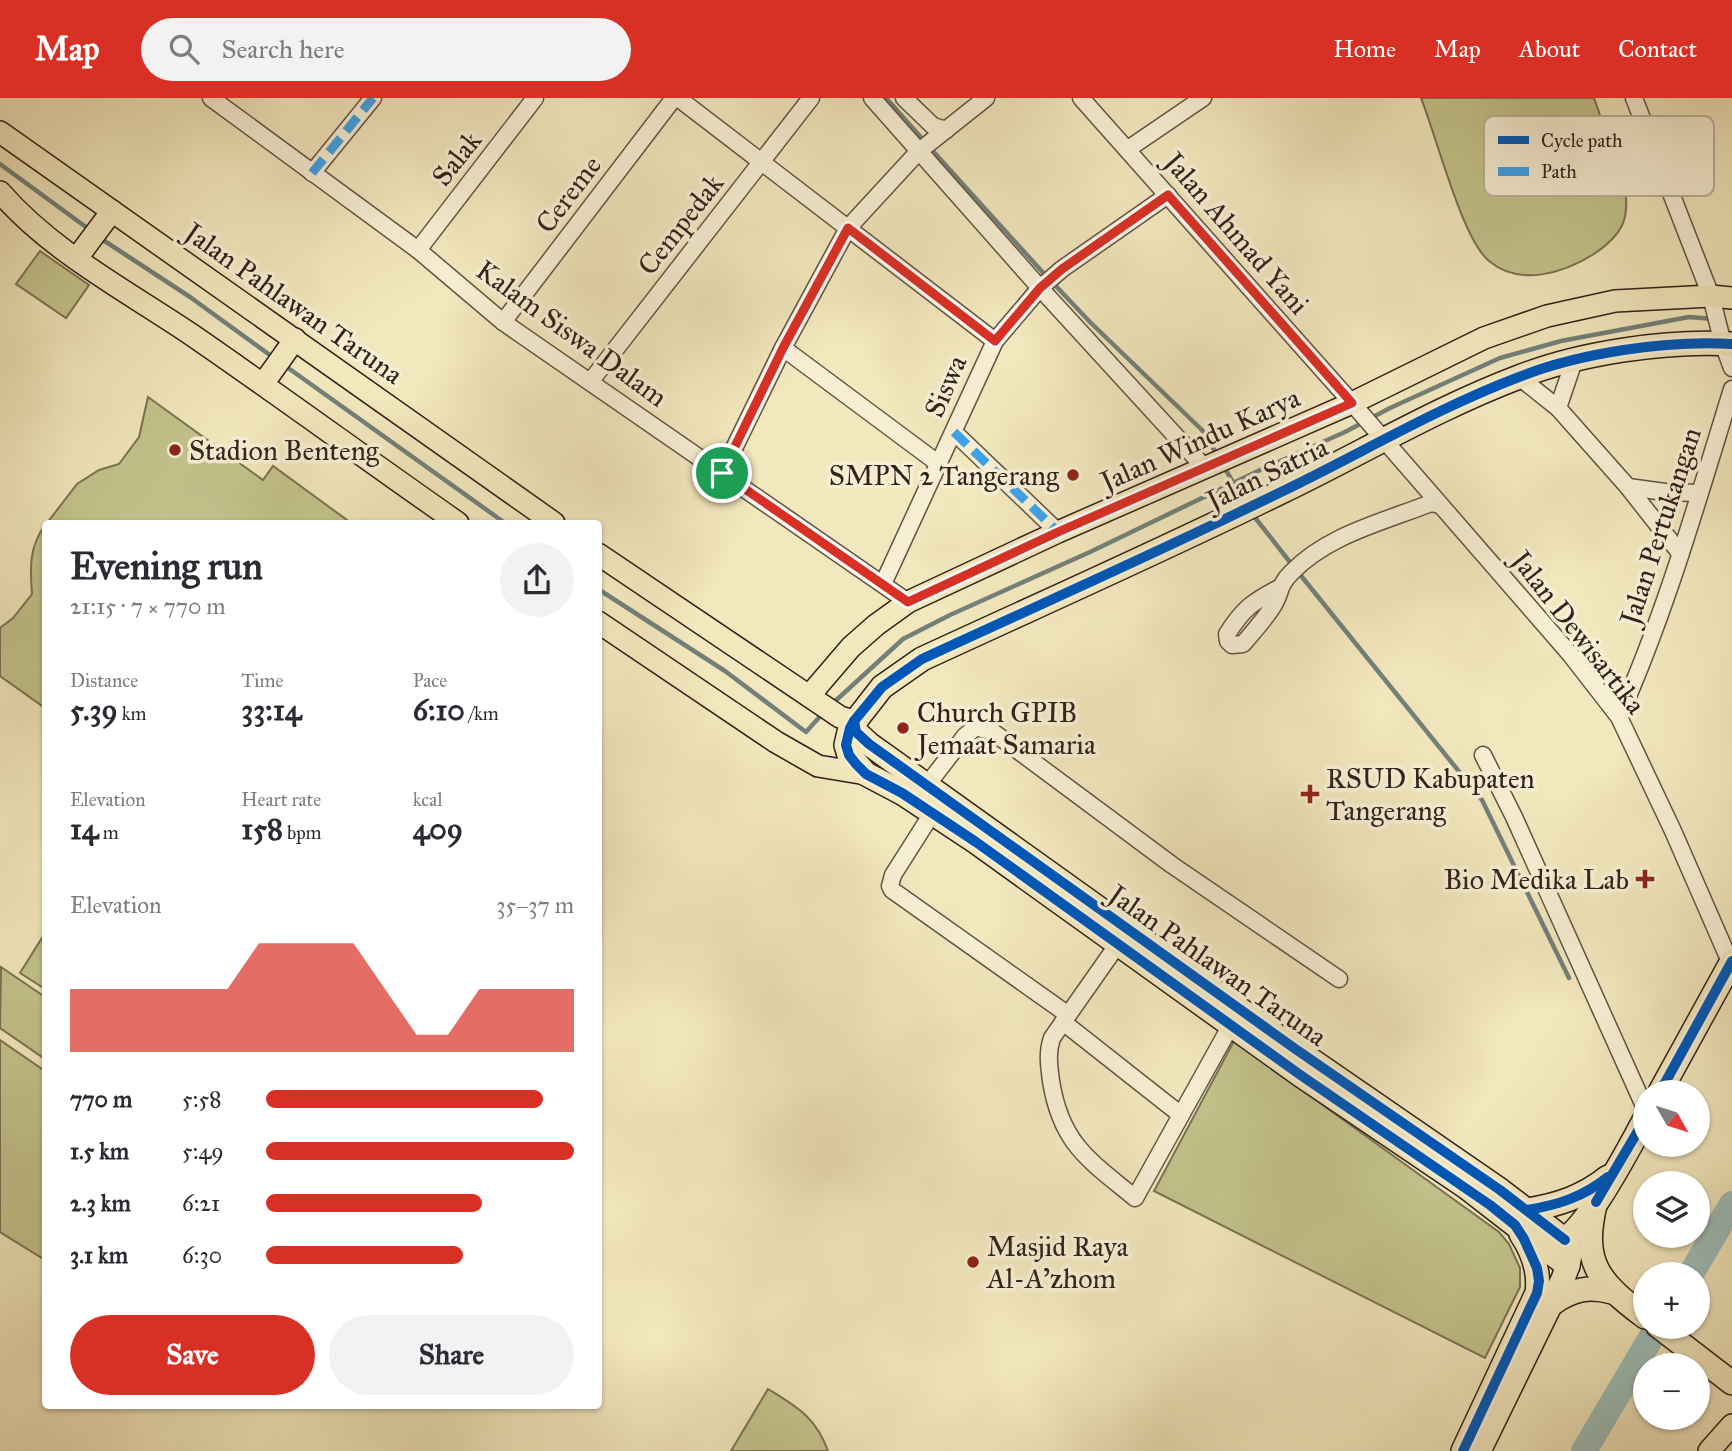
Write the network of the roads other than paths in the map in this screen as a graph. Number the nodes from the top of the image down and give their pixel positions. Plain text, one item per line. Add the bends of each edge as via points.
1 (373, 98) edge
2 (535, 98) edge
3 (676, 98) edge
4 (811, 98) edge
5 (872, 98) edge
6 (904, 98) edge
7 (986, 98) edge
8 (1081, 98) edge
9 (1203, 98) edge
10 (1634, 98) edge
11 (217, 100) edge
12 (1642, 116) edge
13 (944, 131) junction
14 (0, 132) edge
15 (1128, 149) junction
16 (920, 150) junction
17 (760, 163) junction
18 (312, 173) junction
19 (0, 192) edge
20 (1168, 195) junction
21 (1675, 196) edge
22 (110, 215) junction
23 (848, 228) junction
24 (418, 250) junction
25 (80, 254) junction
26 (1043, 286) junction
27 (1718, 299) edge
28 (503, 322) junction
29 (995, 341) junction
30 (1725, 342) edge
31 (292, 344) junction
32 (783, 348) junction
33 (1574, 361) junction
34 (1732, 368) edge
35 (1519, 377) junction
36 (266, 379) junction
37 (590, 382) junction
38 (1732, 389) edge
39 (1354, 405) junction
40 (1558, 408) junction
41 (954, 432) junction
42 (1382, 438) junction
43 (939, 464) junction
44 (1207, 467) junction
45 (722, 473) junction
46 (1628, 487) junction
47 (1699, 493) junction
48 (1440, 505) junction
49 (454, 520) edge
50 (550, 520) edge
51 (1058, 532) junction
52 (1680, 553) junction
53 (602, 557) edge
54 (883, 584) junction
55 (1279, 588) dead end
56 (908, 602) junction
57 (602, 625) edge
58 (812, 699) junction
59 (1619, 718) junction
60 (847, 719) junction
61 (1483, 755) dead end
62 (866, 774) junction
63 (927, 785) junction
64 (933, 812) junction
65 (1118, 944) junction
66 (1731, 963) edge
67 (1339, 979) dead end
68 (1065, 1018) junction
69 (1231, 1025) junction
70 (1667, 1080) edge
71 (1633, 1081) edge
72 (1181, 1115) junction
73 (1633, 1139) edge
74 (1613, 1173) junction
75 (1596, 1202) junction
76 (1521, 1217) junction
77 (1555, 1244) junction
78 (1616, 1295) junction
79 (1553, 1303) junction
80 (1633, 1308) edge
81 (1675, 1339) edge
82 (1730, 1381) edge
83 (1731, 1426) edge
84 (1462, 1451) edge
85 (1479, 1451) edge
86 (1709, 1451) edge

1 - 18 street
2 - 24 street, Salak
3 - 17 street
3 - 28 street, Cereme
4 - 17 street, Cempedak
5 - 16 street
6 - 13 street via 933,127
7 - 13 street
8 - 15 street, Jalan Ahmad Yani
9 - 15 street
10 - 12 street
11 - 18 street, Kalam Siswa Dalam
13 - 16 street
14 - 22 main road, Jalan Pahlawan Taruna
15 - 20 street, Jalan Ahmad Yani
16 - 23 street
16 - 26 street
17 - 23 street
17 - 37 street, Cempedak
18 - 24 street, Kalam Siswa Dalam
19 - 25 main road via 20,214
20 - 26 street, Siswa
20 - 39 street, Jalan Ahmad Yani
21 - 27 street
22 - 25 main road
22 - 31 main road, Jalan Pahlawan Taruna
23 - 29 street
23 - 32 street
24 - 28 street, Kalam Siswa Dalam
25 - 36 main road
26 - 29 street, Siswa
26 - 44 street
27 - 30 street
27 - 39 main road, Jalan Windu Karya via 1615,301 1547,316 1484,338
28 - 37 street, Kalam Siswa Dalam
29 - 41 street, Siswa
30 - 33 highway, Jalan Satria via 1679,344
30 - 34 street
31 - 36 main road
31 - 50 main road, Jalan Pahlawan Taruna
32 - 43 street
32 - 45 street
33 - 35 highway, Jalan Satria
33 - 40 street
35 - 40 street
35 - 42 highway, Jalan Satria
36 - 49 main road
37 - 45 street, Kalam Siswa Dalam
38 - 47 street, Jalan Pertukangan
39 - 42 street, Jalan Dewisartika
39 - 44 main road, Jalan Windu Karya
40 - 46 street
41 - 43 street, Siswa
41 - 51 street
42 - 48 street, Jalan Dewisartika
42 - 60 highway, Jalan Satria via 1249,507 922,659
43 - 54 street, Siswa
44 - 51 main road, Jalan Windu Karya
45 - 54 street, Kalam Siswa Dalam
46 - 47 street
46 - 52 street
47 - 52 street, Jalan Pertukangan
48 - 55 street via 1430,503 1332,542 1310,556
48 - 59 street, Jalan Dewisartika via 1570,654
51 - 56 main road, Jalan Windu Karya
52 - 59 street, Jalan Pertukangan
53 - 58 main road
54 - 56 street, Kalam Siswa Dalam
56 - 58 main road, Jalan Windu Karya via 851,647
57 - 62 main road, Jalan Pahlawan Taruna via 818,766
58 - 60 main road
59 - 66 street, Jalan Dewisartika
60 - 62 highway via 849,755
60 - 63 highway, Jalan Pahlawan Taruna via 863,740
61 - 71 street
62 - 64 highway, Jalan Pahlawan Taruna
63 - 67 street via 976,727 993,732
63 - 76 highway, Jalan Pahlawan Taruna via 1394,1115
64 - 65 highway, Jalan Pahlawan Taruna
64 - 68 street via 893,875 892,890
65 - 68 street
65 - 69 highway, Jalan Pahlawan Taruna
66 - 70 highway
68 - 72 street
68 - 72 street via 1052,1038 1048,1056 1062,1122 1072,1143 1135,1198
69 - 72 street
69 - 76 highway, Jalan Pahlawan Taruna via 1466,1187
73 - 74 highway
74 - 75 highway
74 - 76 highway via 1573,1199
75 - 77 highway
75 - 78 highway via 1590,1227 1593,1262
76 - 77 highway, Jalan Pahlawan Taruna
76 - 84 highway via 1524,1239 1537,1268 1537,1293
77 - 79 highway via 1570,1251
78 - 79 highway via 1596,1288 1580,1289
78 - 80 highway
79 - 85 highway
81 - 82 highway
83 - 86 main road

